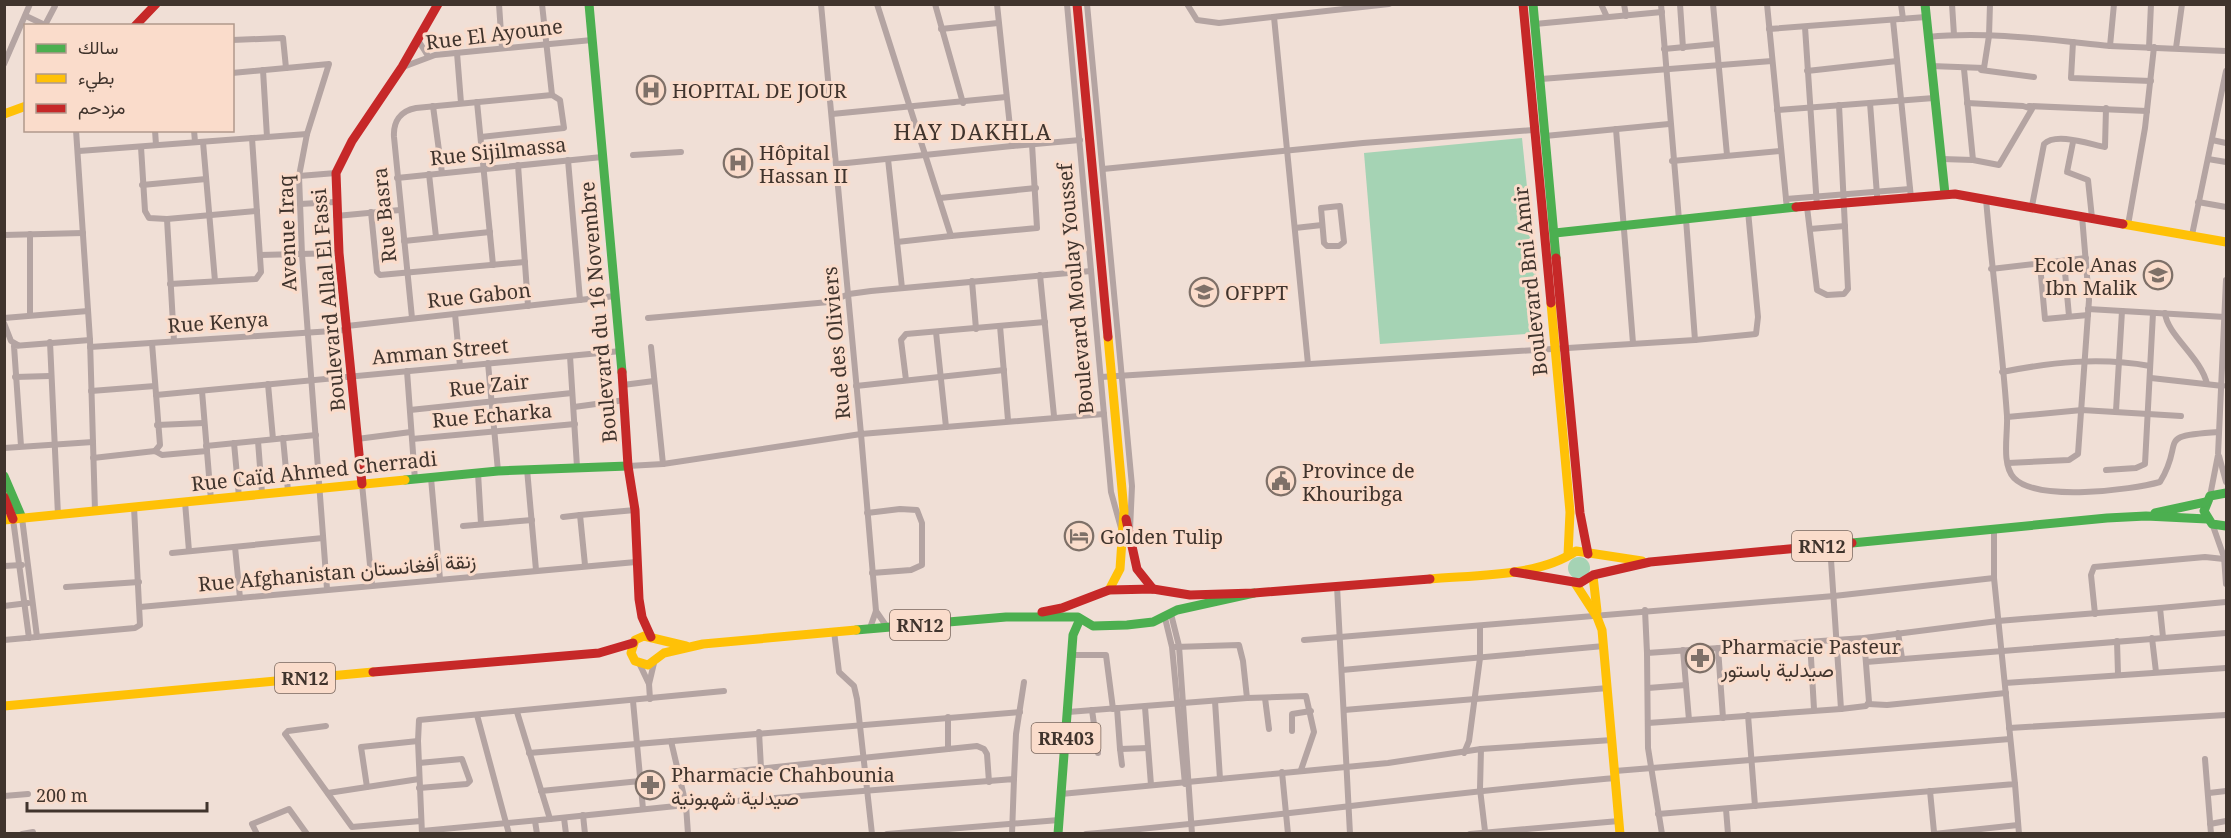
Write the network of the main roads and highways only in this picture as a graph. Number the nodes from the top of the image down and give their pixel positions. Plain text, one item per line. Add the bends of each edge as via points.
1 (143, 4) edge
2 (438, 4) edge
3 (589, 4) edge
4 (1077, 4) edge
5 (1523, 4) edge
6 (1533, 4) edge
7 (1925, 4) edge
8 (147, 14) edge
9 (24, 101) edge
10 (24, 107) edge
11 (4, 108) edge
12 (4, 114) edge
13 (1945, 194) junction
14 (1555, 233) junction
15 (2226, 242) edge
16 (628, 466) junction
17 (4, 476) edge
18 (362, 484) junction
19 (2226, 493) edge
20 (4, 497) edge
21 (2208, 499) junction
22 (2146, 516) junction
23 (13, 519) edge
24 (2210, 522) junction
25 (2226, 526) edge
26 (1126, 532) junction
27 (1589, 554) junction
28 (1567, 556) junction
29 (1650, 562) junction
30 (1514, 572) junction
31 (1593, 576) junction
32 (1573, 582) junction
33 (1153, 589) junction
34 (1109, 590) junction
35 (1168, 593) junction
36 (1254, 593) junction
37 (1080, 601) junction
38 (1169, 615) junction
39 (1597, 616) junction
40 (642, 617) junction
41 (1006, 617) junction
42 (1079, 618) junction
43 (1093, 626) junction
44 (653, 639) junction
45 (635, 641) junction
46 (1074, 643) junction
47 (686, 646) junction
48 (605, 652) junction
49 (656, 660) junction
50 (637, 662) junction
51 (4, 706) edge
52 (1058, 834) edge
53 (1620, 834) edge

1 - 8 main road
2 - 18 main road, Boulevard Allal El Fassi via 336,172 339,253
3 - 16 main road, Boulevard du 16 Novembre
4 - 26 main road, Boulevard Moulay Youssef
5 - 28 main road, Boulevard Bni Amir via 1570,512
6 - 14 main road, Boulevard Bni Amir
7 - 13 main road
9 - 11 main road
10 - 12 main road
13 - 14 main road via 1878,196 1845,204
13 - 15 main road
14 - 27 main road, Boulevard Bni Amir via 1580,513
16 - 18 main road, Rue Caïd Ahmed Cherradi via 527,468
16 - 40 main road, Boulevard du 16 Novembre
17 - 23 main road
18 - 23 main road, Rue Caïd Ahmed Cherradi
19 - 21 main road
20 - 23 main road
21 - 22 main road, RN12
21 - 24 main road via 2204,511
22 - 24 main road, RN12
22 - 29 main road, RN12
24 - 25 main road
26 - 33 main road via 1137,569
26 - 34 main road via 1120,570
27 - 28 main road, RN12 via 1576,551
27 - 29 main road, RN12
27 - 31 main road via 1595,565
28 - 30 main road, RN12
28 - 32 main road via 1564,573
29 - 31 main road, RN12
30 - 32 main road, RN12
30 - 36 main road, RN12
31 - 32 main road, RN12 via 1585,582
31 - 39 main road
32 - 39 main road
33 - 34 main road, RN12
33 - 35 main road, RN12
34 - 37 main road, RN12
35 - 36 main road, RN12
35 - 38 main road
36 - 38 main road, RN12
37 - 41 main road, RN12 via 1062,608
37 - 42 main road
38 - 43 main road, RN12 via 1127,625
39 - 53 main road via 1604,646
40 - 44 main road, Boulevard du 16 Novembre
40 - 45 main road, Boulevard du 16 Novembre
41 - 42 main road, RN12
41 - 47 main road, RN12
42 - 43 main road, RN12
42 - 46 main road, RR403
43 - 46 main road
44 - 45 main road, RN12
44 - 47 main road, RN12
44 - 49 main road via 660,647
45 - 48 main road, RN12
45 - 50 main road via 631,653
46 - 52 main road, RR403
47 - 49 main road, RN12
48 - 50 main road, RN12
48 - 51 main road, RN12
49 - 50 main road, RN12

